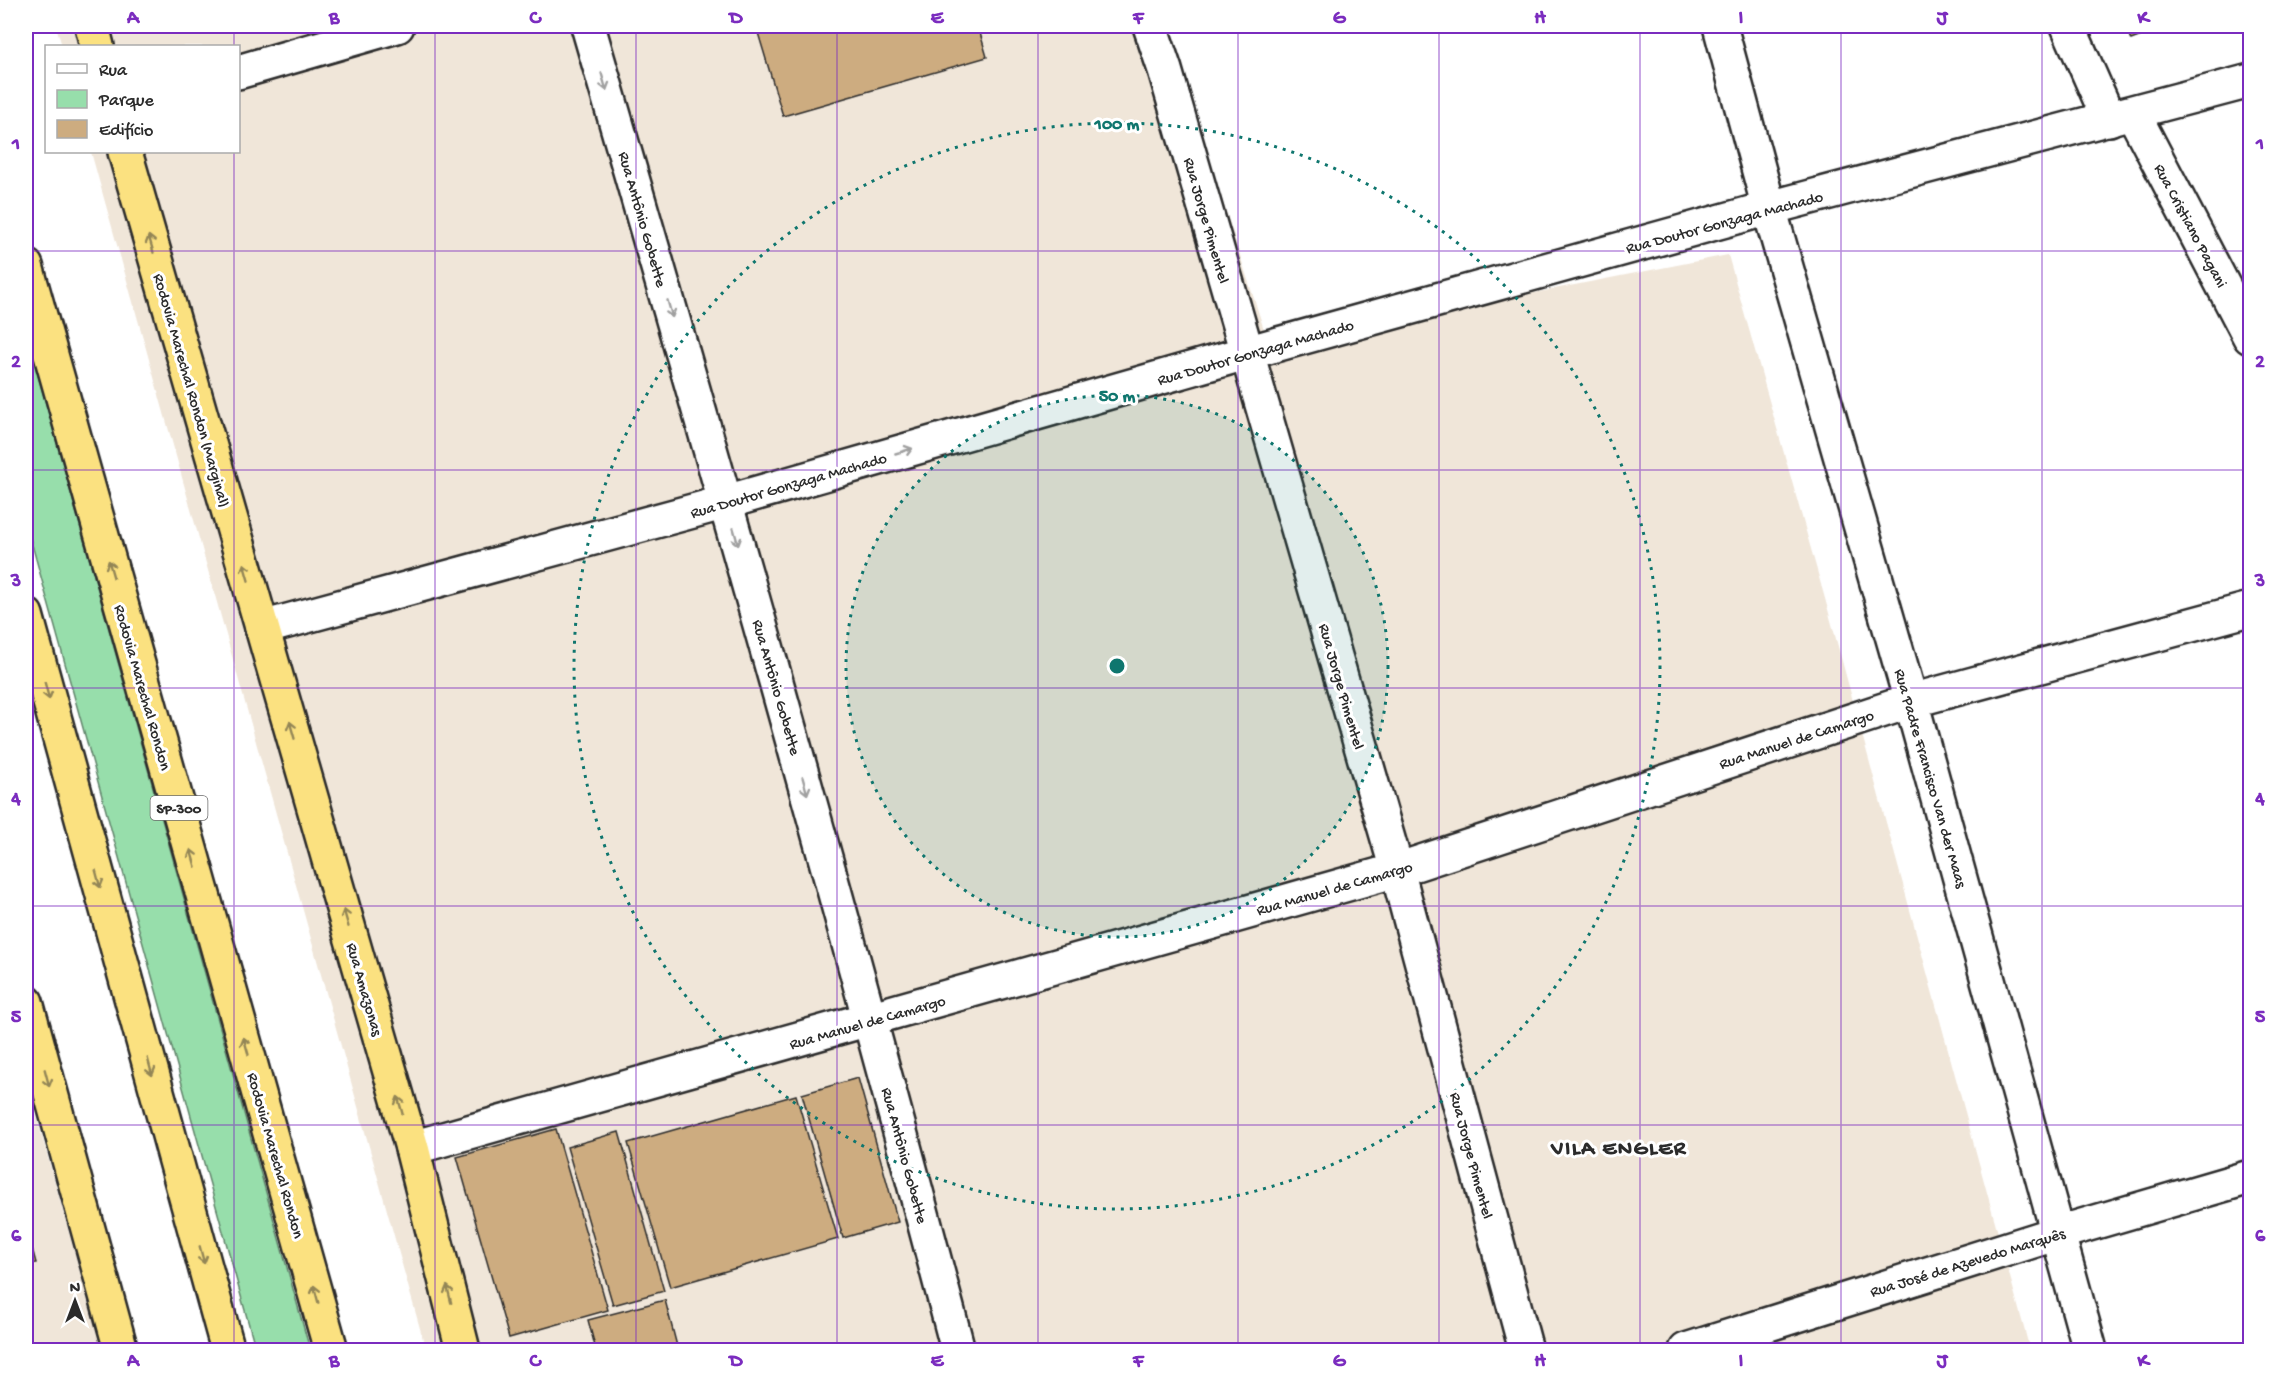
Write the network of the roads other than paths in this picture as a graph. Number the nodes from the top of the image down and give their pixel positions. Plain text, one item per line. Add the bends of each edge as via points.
1 (92, 26) edge
2 (397, 26) edge
3 (588, 26) edge
4 (1150, 26) edge
5 (1720, 26) edge
6 (2068, 26) edge
7 (97, 45) edge
8 (240, 71) edge
9 (2250, 81) edge
10 (2121, 116) junction
11 (125, 153) edge
12 (1768, 208) junction
13 (26, 266) edge
14 (2250, 337) edge
15 (1246, 353) junction
16 (726, 502) junction
17 (2250, 609) edge
18 (26, 615) edge
19 (262, 628) junction
20 (1911, 701) junction
21 (1397, 870) junction
22 (26, 1002) edge
23 (870, 1020) junction
24 (412, 1148) junction
25 (2250, 1177) edge
26 (2058, 1233) junction
27 (121, 1350) edge
28 (228, 1350) edge
29 (331, 1350) edge
30 (463, 1350) edge
31 (958, 1350) edge
32 (1526, 1350) edge
33 (1686, 1350) edge
34 (2090, 1350) edge

1 - 7 highway
2 - 8 street
3 -> 16 street, Rua Antônio Gobette
4 - 15 street, Rua Jorge Pimentel
5 - 12 street
6 - 10 street, Rua Cristiano Pagani
9 - 10 street, Rua Doutor Gonzaga Machado
10 - 12 street, Rua Doutor Gonzaga Machado
10 - 14 street, Rua Cristiano Pagani
19 -> 11 highway, Rodovia Marechal Rondon (Marginal)
12 - 15 street, Rua Doutor Gonzaga Machado
12 - 20 street, Rua Padre Francisco Van der Maas
29 -> 13 highway, Rodovia Marechal Rondon / SP-300
16 -> 15 street, Rua Doutor Gonzaga Machado
15 - 21 street, Rua Jorge Pimentel
16 - 19 street, Rua Doutor Gonzaga Machado
16 -> 23 street, Rua Antônio Gobette
17 - 20 street, Rua Manuel de Camargo
18 -> 28 highway
24 -> 19 highway, Rua Amazonas
20 - 21 street, Rua Manuel de Camargo
20 - 26 street, Rua Padre Francisco Van der Maas
21 - 23 street, Rua Manuel de Camargo
21 - 32 street, Rua Jorge Pimentel
22 -> 27 highway
23 - 24 street, Rua Manuel de Camargo
23 - 31 street, Rua Antônio Gobette
30 -> 24 highway, Rua Amazonas
25 - 26 street, Rua José de Azevedo Marquês
26 - 33 street, Rua José de Azevedo Marquês
26 - 34 street, Rua Padre Francisco Van der Maas

